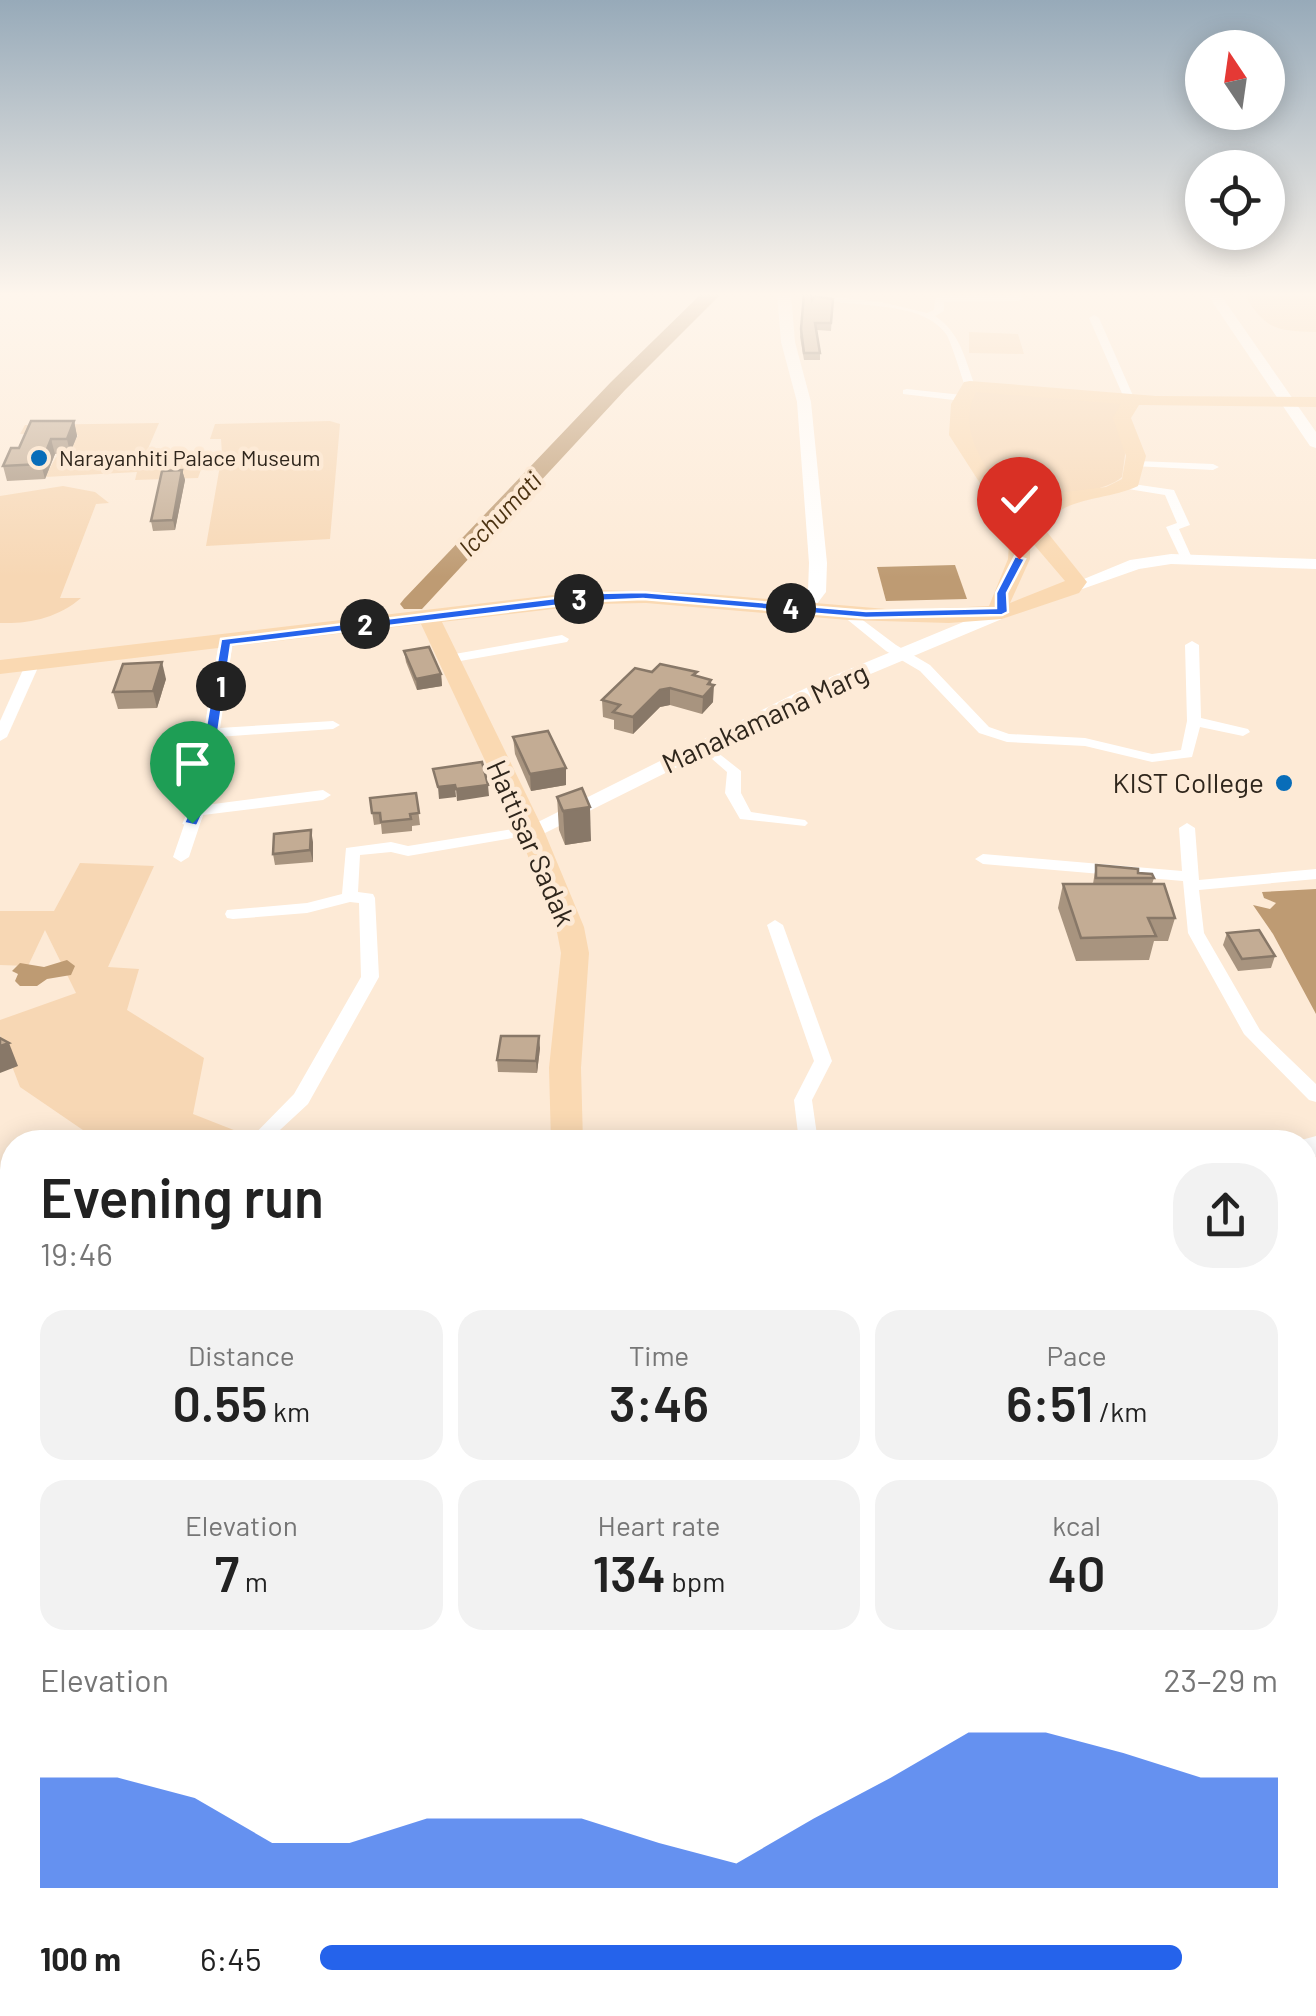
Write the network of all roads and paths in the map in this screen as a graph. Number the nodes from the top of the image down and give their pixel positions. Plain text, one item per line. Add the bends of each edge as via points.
1 (800, 388) edge
2 (965, 388) edge
3 (1125, 388) edge
4 (1275, 388) edge
5 (906, 392) dead end
6 (966, 392) junction
7 (1129, 398) junction
8 (1316, 402) edge
9 (1226, 404) junction
10 (1286, 404) junction
11 (1125, 429) junction
12 (1316, 443) edge
13 (1137, 464) junction
14 (1212, 467) dead end
15 (1126, 486) junction
16 (996, 494) junction
17 (1076, 498) junction
18 (1028, 534) junction
19 (1186, 558) junction
20 (1316, 564) edge
21 (1071, 588) junction
22 (803, 609) junction
23 (1002, 612) junction
24 (848, 613) junction
25 (428, 616) junction
26 (562, 639) dead end
27 (226, 642) junction
28 (1192, 645) dead end
29 (907, 655) junction
30 (449, 659) junction
31 (34, 663) junction
32 (0, 667) edge
33 (1194, 720) junction
34 (333, 725) dead end
35 (1243, 732) dead end
36 (213, 733) junction
37 (0, 737) edge
38 (703, 745) junction
39 (322, 795) dead end
40 (196, 811) junction
41 (800, 823) dead end
42 (1187, 828) dead end
43 (531, 831) junction
44 (181, 857) dead end
45 (983, 859) dead end
46 (1316, 874) edge
47 (1187, 890) junction
48 (350, 897) junction
49 (232, 914) dead end
50 (774, 925) dead end
51 (1316, 1094) edge
52 (269, 1130) edge
53 (567, 1130) edge
54 (807, 1130) edge

1 - 22 main road via 818,563 818,592
2 - 6 street
3 - 7 street
4 - 10 main road
5 - 6 street
6 - 7 main road
6 - 16 main road via 958,435
7 - 9 main road
7 - 11 main road
8 - 10 main road
9 - 10 main road
9 - 11 main road via 1147,408
10 - 12 main road
11 - 13 main road
13 - 14 street
13 - 15 main road
15 - 17 main road
15 - 19 street via 1170,492 1184,525 1172,527
16 - 17 main road
16 - 18 main road
17 - 18 main road via 1044,509
18 - 21 main road via 1070,570 1076,582
18 - 23 main road via 999,602
19 - 20 main road
19 - 21 main road via 1136,564
21 - 23 main road
22 - 24 main road
22 - 25 main road via 643,596
23 - 24 main road
23 - 29 main road, Manakamana Marg
24 - 29 street
25 - 27 main road
25 - 30 main road, Hattisar Sadak
26 - 30 street
27 - 31 main road
27 - 36 street
28 - 33 street
29 - 33 street via 984,730 1007,738 1085,742 1152,758 1188,754
29 - 38 main road, Manakamana Marg
30 - 43 main road, Hattisar Sadak
31 - 32 main road
31 - 37 street
33 - 35 street
34 - 36 street
36 - 40 street
38 - 41 street via 734,771 733,794 745,816
38 - 43 main road, Manakamana Marg
39 - 40 street
40 - 44 street
42 - 47 street
43 - 48 street via 408,851 352,851
43 - 53 main road, Hattisar Sadak via 574,944
45 - 47 street
46 - 47 street
47 - 51 street via 1196,933 1253,1034
48 - 49 street
48 - 52 street via 367,898 370,977 301,1099
50 - 54 street via 822,1061 803,1100

